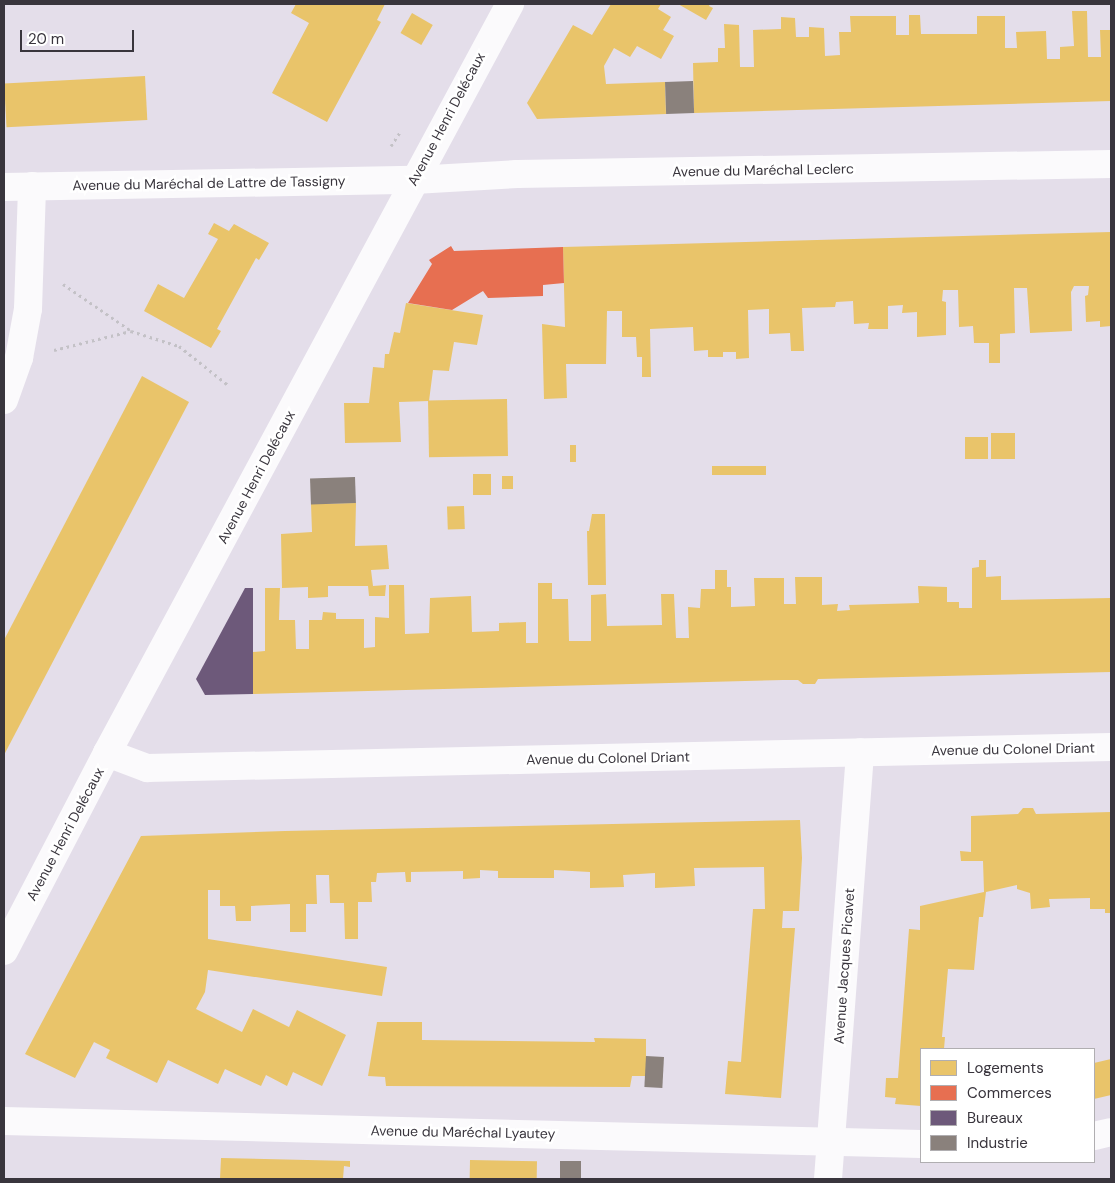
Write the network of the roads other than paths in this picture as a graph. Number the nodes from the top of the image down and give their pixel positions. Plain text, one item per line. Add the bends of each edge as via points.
1 (510, 4) edge
2 (1111, 164) edge
3 (414, 180) junction
4 (32, 186) junction
5 (4, 187) edge
6 (4, 400) edge
7 (1111, 747) edge
8 (107, 752) junction
9 (860, 752) junction
10 (4, 951) edge
11 (4, 1121) edge
12 (1111, 1132) edge
13 (1095, 1136) edge
14 (831, 1142) junction
15 (920, 1144) edge
16 (828, 1179) edge

1 - 3 street, Avenue Henri Delécaux
2 - 3 street, Avenue du Maréchal Leclerc via 517,174
3 - 4 street, Avenue du Maréchal de Lattre de Tassigny
3 - 8 street, Avenue Henri Delécaux
4 - 5 street, Avenue du Maréchal de Lattre de Tassigny
4 - 6 street via 28,309 19,358
7 - 9 street, Avenue du Colonel Driant
8 - 9 street, Avenue du Colonel Driant via 147,768
8 - 10 street, Avenue Henri Delécaux
9 - 14 street, Avenue Jacques Picavet
11 - 14 street, Avenue du Maréchal Lyautey
12 - 13 street
14 - 15 street, Avenue du Maréchal Lyautey
14 - 16 street, Avenue Jacques Picavet

